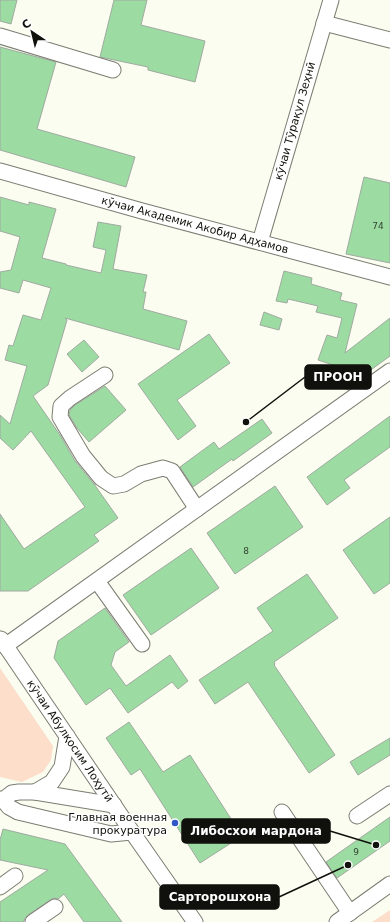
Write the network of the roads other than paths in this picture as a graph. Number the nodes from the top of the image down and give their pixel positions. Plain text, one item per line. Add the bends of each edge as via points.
1 (331, 0) edge
2 (324, 23) junction
3 (0, 36) edge
4 (390, 40) edge
5 (113, 70) dead end
6 (0, 171) edge
7 (260, 242) junction
8 (390, 277) edge
9 (390, 371) edge
10 (106, 375) dead end
11 (197, 509) junction
12 (97, 581) junction
13 (3, 642) edge
14 (142, 644) dead end
15 (67, 736) junction
16 (35, 792) junction
17 (390, 794) edge
18 (2, 799) edge
19 (114, 805) junction
20 (282, 812) dead end
21 (357, 816) dead end
22 (132, 832) junction
23 (15, 876) dead end
24 (390, 884) edge
25 (0, 887) edge
26 (56, 907) dead end
27 (350, 913) junction
28 (33, 922) edge
29 (195, 922) edge
30 (337, 922) edge

1 - 2 street, кӯчаи Тӯрақул Зеҳнӣ
2 - 4 street
2 - 7 street, кӯчаи Тӯрақул Зеҳнӣ
3 - 5 street
6 - 7 street, кӯчаи Академик Акобир Адҳамов
7 - 8 street, кӯчаи Академик Акобир Адҳамов
9 - 11 street
10 - 11 street via 61,406 60,417 83,456 101,478 113,486 163,468 172,471
11 - 12 street
12 - 13 street
12 - 14 street
13 - 15 street, кӯчаи Абулқосим Лоҳутӣ
15 - 16 street via 62,766 52,782
15 - 19 street, кӯчаи Абулқосим Лоҳутӣ
16 - 18 street via 19,792
16 - 19 street
17 - 21 street
18 - 22 street via 18,812 111,834
19 - 22 street, кӯчаи Абулқосим Лоҳутӣ
20 - 27 street
22 - 29 street, кӯчаи Абулқосим Лоҳутӣ
23 - 25 street
24 - 27 street
26 - 28 street
27 - 30 street

